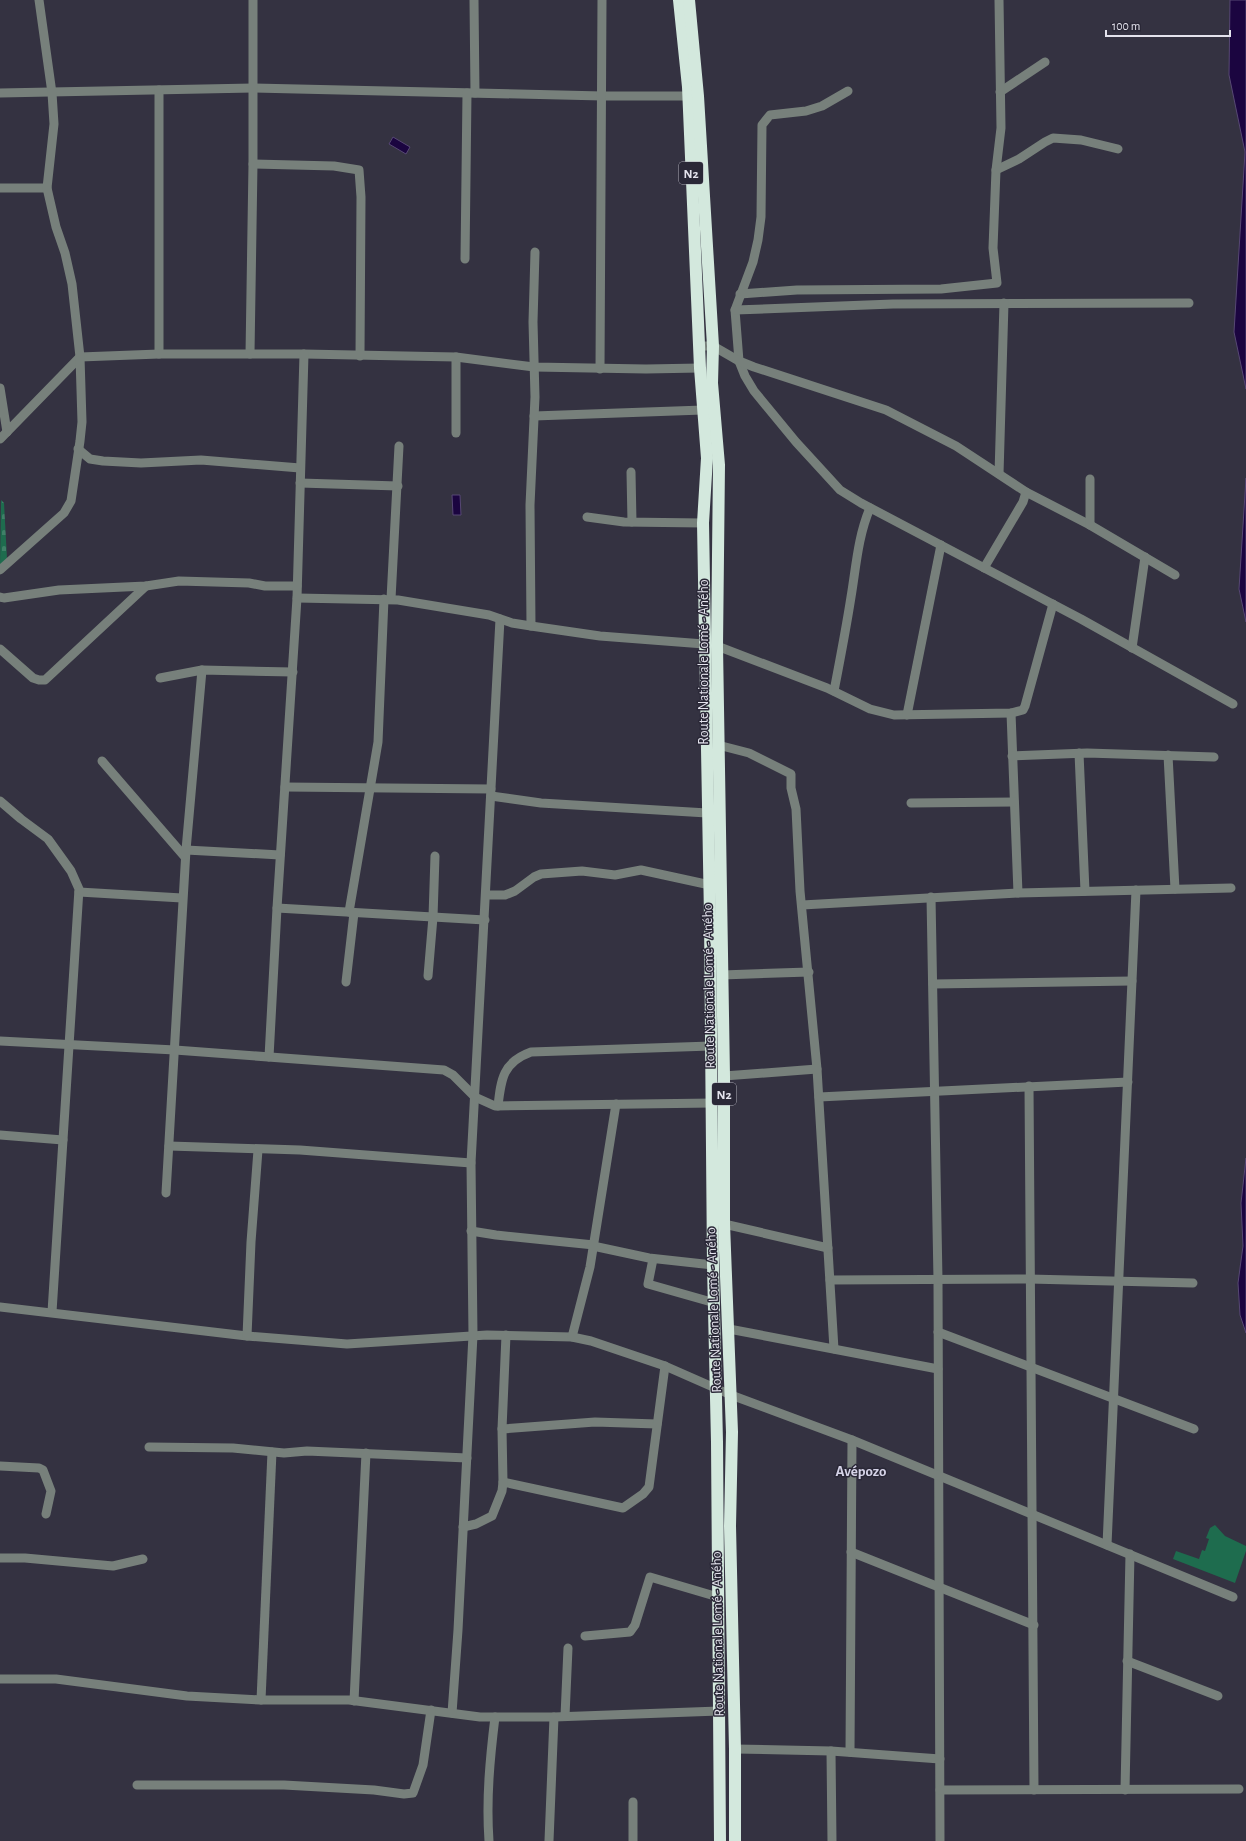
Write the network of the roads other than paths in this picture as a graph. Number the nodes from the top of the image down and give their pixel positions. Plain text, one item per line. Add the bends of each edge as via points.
1 (39, 0) edge
2 (253, 0) edge
3 (474, 0) edge
4 (602, 0) edge
5 (679, 0) edge
6 (689, 0) edge
7 (999, 0) edge
8 (1045, 62) dead end
9 (253, 88) junction
10 (159, 90) junction
11 (848, 91) dead end
12 (52, 92) junction
13 (1000, 92) junction
14 (0, 93) edge
15 (471, 93) junction
16 (602, 96) junction
17 (693, 96) junction
18 (1118, 149) dead end
19 (253, 164) junction
20 (996, 170) junction
21 (0, 188) edge
22 (47, 188) junction
23 (534, 252) dead end
24 (465, 259) dead end
25 (740, 294) junction
26 (1004, 303) junction
27 (1189, 303) dead end
28 (735, 310) junction
29 (699, 346) junction
30 (713, 346) junction
31 (159, 354) junction
32 (250, 354) junction
33 (304, 354) junction
34 (360, 356) junction
35 (80, 357) junction
36 (456, 357) junction
37 (739, 361) junction
38 (534, 367) junction
39 (700, 368) junction
40 (600, 369) junction
41 (0, 388) edge
42 (703, 410) junction
43 (534, 416) junction
44 (456, 433) dead end
45 (3, 435) edge
46 (399, 446) dead end
47 (78, 449) junction
48 (300, 468) junction
49 (631, 472) dead end
50 (999, 474) junction
51 (1090, 479) dead end
52 (300, 483) junction
53 (398, 486) junction
54 (1026, 492) junction
55 (870, 508) junction
56 (587, 517) dead end
57 (632, 522) junction
58 (702, 523) junction
59 (1090, 525) junction
60 (941, 545) junction
61 (1145, 558) junction
62 (984, 568) junction
63 (0, 570) edge
64 (1175, 575) dead end
65 (146, 586) junction
66 (297, 586) junction
67 (0, 597) edge
68 (297, 598) junction
69 (388, 599) junction
70 (1053, 604) junction
71 (500, 619) junction
72 (531, 626) junction
73 (704, 644) junction
74 (717, 646) junction
75 (1132, 648) junction
76 (0, 649) edge
77 (202, 670) junction
78 (293, 672) junction
79 (160, 678) dead end
80 (834, 691) junction
81 (1233, 704) dead end
82 (1011, 713) junction
83 (907, 715) junction
84 (718, 744) junction
85 (1079, 754) junction
86 (1168, 754) junction
87 (1012, 756) junction
88 (1214, 757) dead end
89 (102, 761) dead end
90 (285, 787) junction
91 (370, 788) junction
92 (491, 792) junction
93 (0, 801) edge
94 (1014, 802) junction
95 (911, 803) dead end
96 (707, 813) junction
97 (186, 853) junction
98 (280, 855) junction
99 (435, 856) dead end
100 (710, 886) junction
101 (1231, 888) dead end
102 (1175, 889) junction
103 (1136, 890) junction
104 (1085, 891) junction
105 (79, 892) junction
106 (1018, 893) junction
107 (486, 895) junction
108 (931, 897) junction
109 (182, 898) junction
110 (802, 905) junction
111 (277, 908) junction
112 (352, 913) junction
113 (433, 917) junction
114 (485, 920) junction
115 (809, 972) junction
116 (722, 975) junction
117 (428, 976) dead end
118 (1132, 981) junction
119 (346, 982) dead end
120 (933, 984) junction
121 (0, 1041) edge
122 (69, 1044) junction
123 (711, 1046) junction
124 (175, 1050) junction
125 (269, 1057) junction
126 (817, 1070) junction
127 (724, 1076) junction
128 (1128, 1082) junction
129 (1029, 1086) junction
130 (935, 1091) junction
131 (475, 1097) junction
132 (819, 1097) junction
133 (713, 1103) junction
134 (616, 1104) junction
135 (498, 1106) junction
136 (0, 1135) edge
137 (63, 1140) junction
138 (169, 1146) junction
139 (258, 1150) junction
140 (471, 1163) junction
141 (166, 1193) dead end
142 (724, 1224) junction
143 (471, 1231) junction
144 (594, 1245) junction
145 (828, 1248) junction
146 (653, 1259) junction
147 (713, 1265) junction
148 (1029, 1279) junction
149 (830, 1280) junction
150 (938, 1280) junction
151 (1119, 1281) junction
152 (1193, 1283) dead end
153 (715, 1303) junction
154 (0, 1306) edge
155 (52, 1312) junction
156 (729, 1329) junction
157 (938, 1332) junction
158 (473, 1335) junction
159 (506, 1335) junction
160 (246, 1336) junction
161 (572, 1337) junction
162 (834, 1349) junction
163 (665, 1366) junction
164 (1031, 1367) junction
165 (938, 1369) junction
166 (716, 1387) junction
167 (731, 1395) junction
168 (1114, 1398) junction
169 (657, 1424) junction
170 (502, 1429) junction
171 (1194, 1429) dead end
172 (852, 1440) junction
173 (149, 1447) dead end
174 (272, 1452) junction
175 (366, 1453) junction
176 (467, 1458) junction
177 (0, 1466) edge
178 (938, 1476) junction
179 (503, 1482) junction
180 (46, 1514) dead end
181 (1032, 1515) junction
182 (463, 1527) junction
183 (1107, 1545) junction
184 (851, 1552) junction
185 (1130, 1554) junction
186 (0, 1558) edge
187 (143, 1559) dead end
188 (940, 1588) junction
189 (718, 1597) junction
190 (1233, 1597) dead end
191 (1034, 1625) junction
192 (585, 1636) dead end
193 (568, 1648) dead end
194 (1128, 1661) junction
195 (0, 1678) edge
196 (1218, 1696) dead end
197 (261, 1700) junction
198 (354, 1700) junction
199 (431, 1710) junction
200 (719, 1711) junction
201 (452, 1713) junction
202 (565, 1716) junction
203 (495, 1717) junction
204 (554, 1717) junction
205 (735, 1749) junction
206 (831, 1751) junction
207 (850, 1752) junction
208 (940, 1759) junction
209 (137, 1785) dead end
210 (1239, 1789) dead end
211 (940, 1790) junction
212 (1034, 1790) junction
213 (1125, 1790) junction
214 (633, 1802) dead end
215 (489, 1841) edge
216 (549, 1841) edge
217 (633, 1841) edge
218 (720, 1841) edge
219 (735, 1841) edge
220 (832, 1841) edge
221 (940, 1841) edge

1 - 12 street
2 - 9 street
3 - 15 street
4 - 16 street
5 - 17 highway, N2 via 688,87
6 - 17 highway, N2
7 - 13 street
8 - 13 street
9 - 10 street
9 - 15 street
9 - 19 street
10 - 12 street
10 - 31 street
11 - 25 street via 822,106 806,111 770,115 762,125 760,224 753,262
12 - 14 street
12 - 22 street via 54,124
13 - 20 street via 1001,128
15 - 16 street
15 - 24 street
16 - 17 street
16 - 40 street
17 - 29 highway, N2 via 692,192
17 - 30 highway, Route Nationale Lomé - Aného / N2
18 - 20 street via 1081,140 1053,138
19 - 32 street
19 - 34 street via 334,166 359,170
20 - 25 street via 994,248 997,283 941,290 797,290
21 - 22 street
22 - 35 street via 72,284
23 - 38 street
25 - 28 street
26 - 27 street
26 - 28 street
26 - 50 street
28 - 37 street
29 - 30 street
29 - 39 highway, Route Nationale Lomé - Aného / N2
30 - 37 street
30 - 74 highway, Route Nationale Lomé - Aného / N2 via 712,383 719,465
31 - 32 street
31 - 35 street
32 - 33 street
33 - 34 street
33 - 48 street
34 - 36 street
35 - 45 street
35 - 47 street via 82,422
36 - 38 street
36 - 44 street
37 - 50 street via 886,410 956,446
37 - 55 street via 754,391 796,442 840,490
38 - 40 street
38 - 43 street
39 - 40 street
39 - 42 highway, Route Nationale Lomé - Aného / N2
41 - 45 street
42 - 43 street
42 - 58 highway, Route Nationale Lomé - Aného / N2 via 707,458
43 - 72 street via 530,505
46 - 53 street
47 - 48 street via 90,459 141,463 201,460
47 - 63 street via 71,501 58,517
48 - 52 street
49 - 57 street
50 - 54 street
51 - 59 street
52 - 53 street
52 - 66 street
53 - 69 street
54 - 59 street
54 - 62 street via 1023,502
55 - 60 street
55 - 80 street via 860,537
56 - 57 street
57 - 58 street
58 - 73 highway, Route Nationale Lomé - Aného / N2
59 - 61 street
60 - 62 street
60 - 83 street
61 - 64 street
61 - 75 street
62 - 70 street
65 - 66 street via 184,581
65 - 67 street via 74,588
65 - 76 street via 45,680 33,678
66 - 68 street
68 - 69 street
68 - 78 street
69 - 71 street via 489,614
69 - 91 street via 378,742
70 - 75 street
70 - 82 street via 1025,706 1023,710
71 - 72 street
71 - 92 street
72 - 73 street via 600,636
73 - 96 highway, Route Nationale Lomé - Aného / N2
74 - 80 street
74 - 84 highway, Route Nationale Lomé - Aného / N2
75 - 81 street
77 - 78 street
77 - 79 street
77 - 97 street
78 - 90 street
80 - 83 street via 881,713
82 - 83 street
82 - 87 street
84 - 110 street via 749,753 791,774 796,809
84 - 116 highway, Route Nationale Lomé - Aného / N2
85 - 86 street
85 - 87 street
85 - 104 street
86 - 88 street
86 - 102 street
87 - 94 street
89 - 97 street
90 - 91 street
90 - 98 street
91 - 92 street
91 - 112 street
92 - 96 street via 541,803
92 - 107 street
93 - 105 street via 48,839 71,871
94 - 95 street
94 - 106 street
96 - 100 highway, Route Nationale Lomé - Aného / N2
97 - 98 street
97 - 109 street
98 - 111 street
99 - 113 street
100 - 107 street via 641,870 615,875 582,871 541,874 505,895
100 - 123 highway, Route Nationale Lomé - Aného / N2
101 - 102 street
102 - 103 street
103 - 104 street
103 - 118 street
104 - 106 street
105 - 109 street
105 - 122 street
106 - 108 street
107 - 114 street
108 - 110 street
108 - 120 street
109 - 124 street
110 - 115 street
111 - 112 street
111 - 125 street
112 - 113 street
112 - 119 street
113 - 114 street
113 - 117 street
114 - 131 street
115 - 116 street
115 - 126 street
116 - 127 highway, Route Nationale Lomé - Aného / N2
118 - 120 street
118 - 128 street
120 - 130 street
121 - 122 street
122 - 124 street
122 - 137 street
123 - 133 highway, Route Nationale Lomé - Aného / N2
123 - 135 street via 531,1052 509,1065 501,1081
124 - 125 street
124 - 138 street
125 - 131 street via 444,1070 453,1075
126 - 127 street
126 - 132 street
127 - 142 highway, Route Nationale Lomé - Aného / N2
128 - 129 street
128 - 151 street
129 - 130 street
129 - 148 street
130 - 132 street
130 - 150 street
131 - 135 street
131 - 140 street
132 - 145 street
133 - 134 street
133 - 147 highway, Route Nationale Lomé - Aného / N2
134 - 135 street
134 - 144 street
136 - 137 street
137 - 155 street
138 - 139 street
138 - 141 street
139 - 140 street via 300,1150
139 - 160 street
140 - 143 street
142 - 145 street
142 - 156 highway, Route Nationale Lomé - Aného / N2
143 - 144 street via 496,1236
143 - 158 street
144 - 146 street
144 - 161 street
145 - 149 street
146 - 147 street
146 - 153 street via 648,1284
147 - 153 highway, Route Nationale Lomé - Aného / N2
148 - 150 street
148 - 151 street
148 - 164 street
149 - 150 street
149 - 162 street
150 - 157 street
151 - 152 street
151 - 168 street
153 - 166 highway, Route Nationale Lomé - Aného / N2
154 - 155 street
155 - 160 street
156 - 162 street
156 - 167 highway, Route Nationale Lomé - Aného / N2
157 - 164 street
157 - 165 street
158 - 159 street
158 - 160 street via 347,1344
158 - 176 street
159 - 161 street
159 - 170 street
161 - 163 street
162 - 165 street
163 - 166 street
163 - 169 street
164 - 168 street
164 - 181 street
165 - 178 street
166 - 167 street
166 - 189 highway, Route Nationale Lomé - Aného / N2
167 - 172 street
167 - 205 highway, Route Nationale Lomé - Aného / N2 via 730,1526
168 - 171 street
168 - 183 street
169 - 170 street via 595,1422
169 - 179 street via 649,1487 622,1508
170 - 179 street
172 - 178 street
172 - 184 street
173 - 174 street via 233,1448
174 - 175 street
174 - 197 street
175 - 176 street
175 - 198 street
176 - 182 street
177 - 180 street via 43,1470 51,1491
178 - 181 street
178 - 188 street
179 - 182 street via 492,1516
181 - 183 street
181 - 191 street
182 - 201 street
183 - 185 street
184 - 188 street
184 - 207 street
185 - 190 street
185 - 194 street
186 - 187 street via 113,1566
188 - 191 street
188 - 208 street
189 - 192 street via 650,1577 634,1629 630,1632
189 - 200 highway, Route Nationale Lomé - Aného / N2
191 - 212 street
193 - 202 street
194 - 196 street
194 - 213 street
195 - 197 street via 56,1680 187,1696
197 - 198 street
198 - 199 street
199 - 201 street
199 - 209 street via 423,1765 413,1793 284,1785
200 - 202 street
200 - 218 highway, Route Nationale Lomé - Aného / N2
201 - 203 street
202 - 204 street
203 - 204 street
203 - 215 street via 490,1757
204 - 216 street
205 - 206 street
205 - 219 highway, Route Nationale Lomé - Aného / N2
206 - 207 street
206 - 220 street
207 - 208 street
208 - 211 street
210 - 213 street
211 - 212 street
211 - 221 street
212 - 213 street
214 - 217 street

